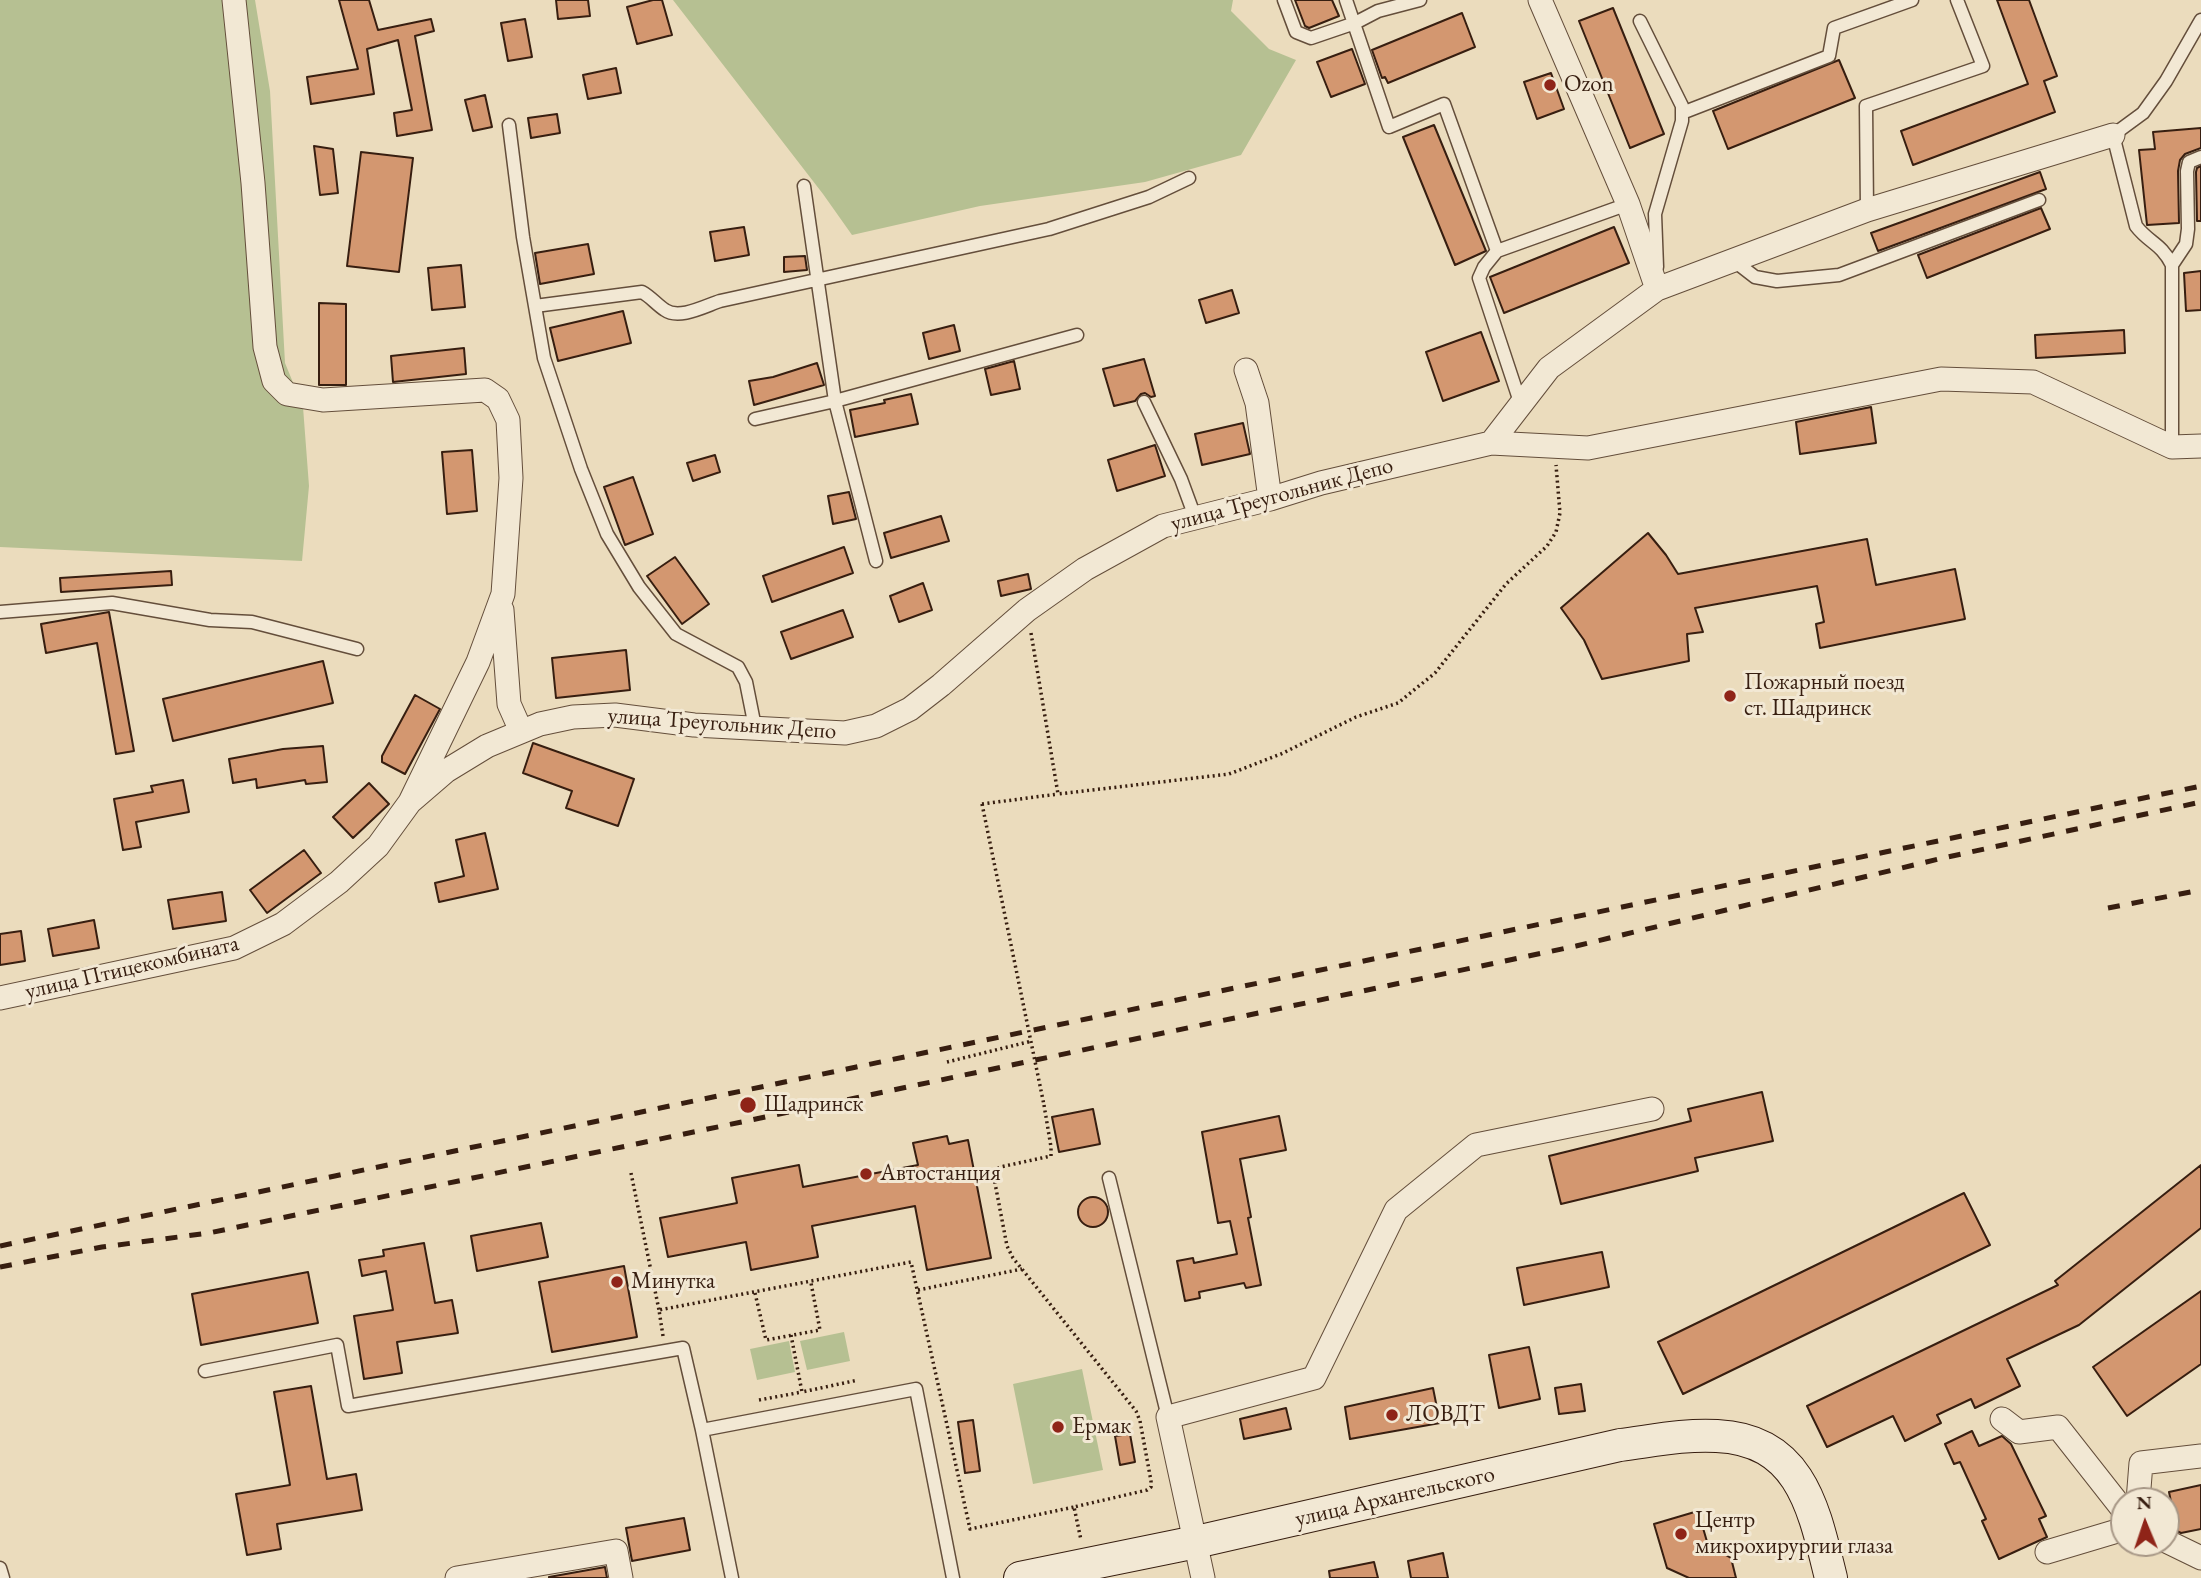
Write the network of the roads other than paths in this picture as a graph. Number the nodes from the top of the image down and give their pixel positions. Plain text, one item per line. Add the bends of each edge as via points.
1 (234, 0) edge
2 (1284, 0) edge
3 (1346, 0) edge
4 (1420, 0) edge
5 (1540, 0) edge
6 (1912, 0) edge
7 (1957, 0) edge
8 (2201, 20) edge
9 (1640, 21) dead end
10 (1355, 23) junction
11 (1682, 113) junction
12 (509, 125) dead end
13 (2113, 135) junction
14 (2201, 157) edge
15 (1189, 178) dead end
16 (804, 186) dead end
17 (2039, 200) dead end
18 (1628, 204) junction
19 (1867, 210) junction
20 (1497, 251) junction
21 (1733, 260) junction
22 (2172, 265) junction
23 (818, 281) junction
24 (1657, 289) junction
25 (535, 306) junction
26 (1077, 335) dead end
27 (1246, 370) dead end
28 (835, 401) junction
29 (1144, 402) dead end
30 (1521, 405) junction
31 (755, 419) dead end
32 (2172, 441) dead end
33 (1491, 443) junction
34 (2201, 446) edge
35 (1270, 499) junction
36 (1195, 517) junction
37 (876, 561) dead end
38 (501, 600) junction
39 (0, 612) edge
40 (357, 649) dead end
41 (755, 727) junction
42 (521, 731) junction
43 (410, 802) junction
44 (0, 998) edge
45 (1652, 1109) dead end
46 (1109, 1178) dead end
47 (205, 1371) dead end
48 (1168, 1417) junction
49 (2002, 1419) dead end
50 (702, 1430) junction
51 (2201, 1456) edge
52 (2138, 1487) edge
53 (2110, 1493) edge
54 (2110, 1533) edge
55 (1196, 1542) junction
56 (2180, 1548) edge
57 (2047, 1552) dead end
58 (2201, 1558) edge
59 (0, 1567) edge
60 (487, 1575) edge
61 (1035, 1577) edge
62 (2, 1578) edge
63 (457, 1578) edge
64 (621, 1578) edge
65 (732, 1578) edge
66 (953, 1578) edge
67 (1203, 1578) edge
68 (1831, 1578) edge

1 - 38 street, улица Птицекомбината via 265,347 274,381 288,394 323,400 485,390 498,399 508,420 512,478
2 - 10 lane via 1296,32 1305,37
3 - 10 lane
4 - 10 lane via 1378,11
5 - 18 street
6 - 11 lane via 1834,28 1829,56
7 - 19 lane via 1983,66 1866,106
8 - 13 lane via 2143,113
9 - 11 lane
10 - 20 lane via 1389,127 1444,104
11 - 24 lane via 1655,214
12 - 25 lane
13 - 19 street
13 - 22 lane via 2136,226 2165,251
14 - 22 lane via 2189,162 2186,244
15 - 23 lane via 1149,197 1049,229
16 - 23 lane
17 - 21 lane via 1839,275 1777,281 1755,277
18 - 20 lane
18 - 24 street
19 - 21 street
20 - 30 lane via 1479,278
21 - 24 street
22 - 32 lane
23 - 25 lane via 681,313 667,312 642,292
23 - 28 lane
24 - 30 street via 1549,368
25 - 41 lane via 544,358 607,534 639,587 676,634 738,667 746,682
26 - 28 lane
27 - 35 street via 1256,403
28 - 31 lane
28 - 37 lane
29 - 36 lane
30 - 33 street
33 - 34 street, улица Треугольник Депо via 1588,448 1941,379 2033,382 2172,447
33 - 35 street, улица Треугольник Депо
35 - 36 street, улица Треугольник Депо
36 - 41 street, улица Треугольник Депо via 1163,526 1085,569 1027,610 910,709 876,726 845,733
38 - 42 street via 509,704
38 - 43 street, улица Птицекомбината via 478,662
39 - 40 lane via 112,603 210,620 252,622
41 - 42 street, улица Треугольник Депо via 615,715 573,717
42 - 43 street, улица Треугольник Депо via 446,771
43 - 44 street, улица Птицекомбината via 378,846 340,882 283,924 234,948
45 - 48 street via 1476,1145 1396,1210 1314,1378
46 - 48 lane
47 - 50 lane via 337,1345 348,1406 684,1348
48 - 55 street
49 - 53 street via 2018,1432 2058,1427
50 - 65 lane
50 - 66 lane via 916,1390
51 - 52 street via 2141,1463
54 - 57 street
55 - 61 street, улица Архангельского
55 - 67 street
55 - 68 street, улица Архангельского via 1620,1446 1717,1436 1758,1444 1784,1462 1802,1487
56 - 58 street
59 - 62 lane
60 - 63 street
60 - 64 street via 616,1551

